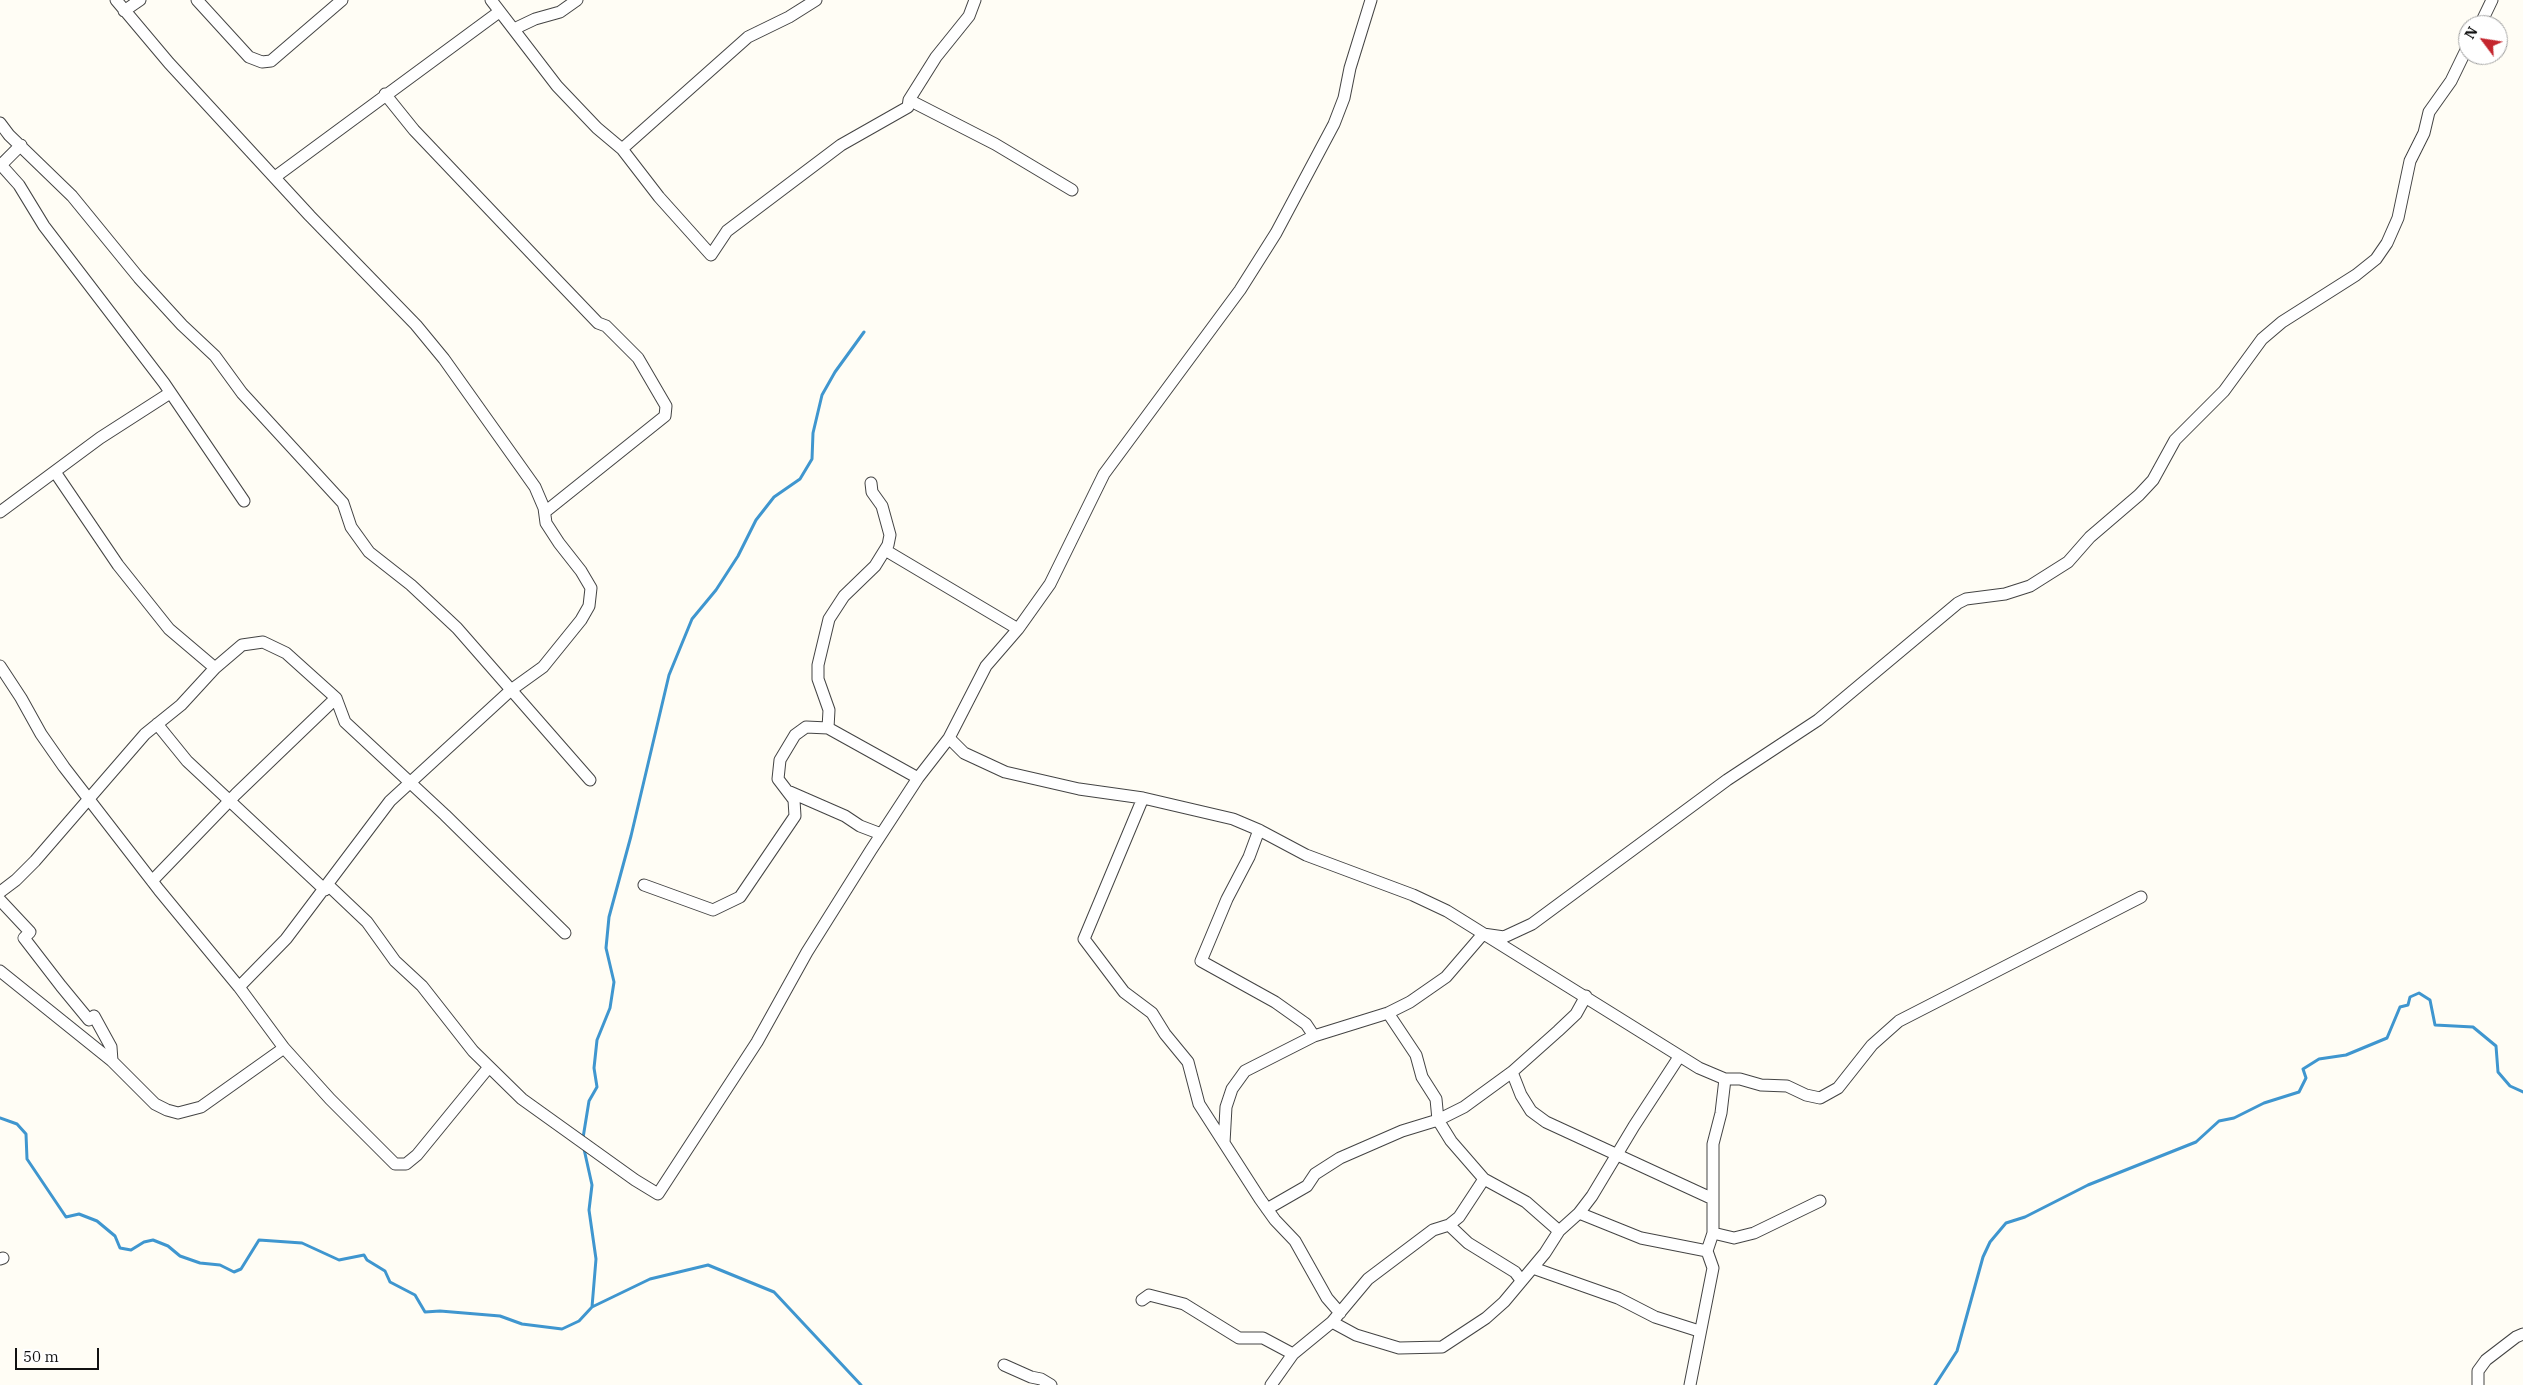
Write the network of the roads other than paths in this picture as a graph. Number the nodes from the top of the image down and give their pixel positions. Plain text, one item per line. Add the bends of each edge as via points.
1 (116, 0) edge
2 (140, 0) edge
3 (197, 0) edge
4 (342, 0) edge
5 (491, 0) edge
6 (577, 0) edge
7 (816, 0) edge
8 (975, 0) edge
9 (1371, 0) edge
10 (2492, 0) edge
11 (124, 11) junction
12 (499, 12) junction
13 (2485, 15) edge
14 (514, 29) junction
15 (2459, 65) edge
16 (385, 94) junction
17 (909, 100) junction
18 (0, 123) edge
19 (21, 145) junction
20 (622, 149) junction
21 (0, 165) edge
22 (275, 176) junction
23 (1072, 190) dead end
24 (170, 393) junction
25 (54, 472) junction
26 (871, 484) dead end
27 (244, 502) dead end
28 (0, 512) edge
29 (545, 512) junction
30 (885, 550) junction
31 (1018, 629) junction
32 (215, 668) junction
33 (2, 673) edge
34 (511, 690) junction
35 (336, 698) junction
36 (158, 724) junction
37 (828, 728) junction
38 (949, 738) junction
39 (918, 778) junction
40 (590, 780) dead end
41 (410, 782) junction
42 (790, 792) junction
43 (1144, 798) junction
44 (89, 800) junction
45 (229, 801) junction
46 (1259, 830) junction
47 (881, 834) junction
48 (152, 881) junction
49 (644, 885) dead end
50 (326, 887) junction
51 (0, 892) edge
52 (2140, 897) dead end
53 (0, 900) edge
54 (564, 933) dead end
55 (1482, 934) junction
56 (0, 971) edge
57 (239, 987) junction
58 (1586, 996) junction
59 (1388, 1013) junction
60 (1314, 1036) junction
61 (284, 1048) junction
62 (1680, 1058) junction
63 (112, 1061) junction
64 (489, 1067) junction
65 (1512, 1072) junction
66 (1725, 1079) junction
67 (1438, 1120) junction
68 (1224, 1143) junction
69 (1616, 1156) junction
70 (1484, 1179) junction
71 (1713, 1199) junction
72 (1820, 1201) dead end
73 (1267, 1209) junction
74 (1579, 1213) junction
75 (1449, 1224) junction
76 (1560, 1231) junction
77 (1713, 1233) junction
78 (1707, 1251) junction
79 (1533, 1268) junction
80 (1521, 1280) junction
81 (1142, 1300) dead end
82 (1340, 1313) junction
83 (1332, 1322) junction
84 (1699, 1331) junction
85 (2523, 1334) edge
86 (1293, 1354) junction
87 (1004, 1365) dead end
88 (1051, 1385) edge
89 (1271, 1385) edge
90 (1690, 1385) edge
91 (2478, 1385) edge

1 - 11 street
2 - 11 street
3 - 4 street via 249,57 262,62 271,61
5 - 12 street
6 - 14 street via 560,12
7 - 20 street via 748,37
8 - 17 street via 968,16 936,57
9 - 31 street via 1334,124 1276,233 1200,347 1104,474 1050,584
10 - 13 street
11 - 22 street
12 - 14 street
12 - 16 street
14 - 20 street via 558,86 597,128
15 - 55 street via 2429,112 2424,132 2410,161 2398,218 2376,259 2262,339 2224,391 2175,440 2153,480 2090,537 2068,562 2030,586 1958,603 1818,720 1727,780 1532,924 1504,937
16 - 22 street
16 - 29 street via 414,130 598,323 606,326 638,358 666,406 665,416
17 - 20 street via 908,107 851,138 727,231 710,255
17 - 23 street via 995,144
18 - 19 street
19 - 21 street
19 - 34 street via 72,196 139,278 215,356 242,393 343,503 351,526 369,552 442,614
21 - 24 street via 19,185 44,226
22 - 29 street via 444,359 535,487
24 - 25 street
24 - 27 street
25 - 28 street
25 - 32 street via 118,565 169,629
26 - 30 street via 889,526
29 - 34 street via 546,523 559,544 589,583 591,600 581,620 543,667
30 - 31 street
30 - 37 street via 875,566 844,596 829,620 818,665 818,679 829,710
31 - 38 street via 986,666
32 - 35 street via 242,645 263,642 286,653
32 - 36 street via 182,705
33 - 44 street via 21,698 40,734
34 - 40 street
34 - 41 street
35 - 41 street via 345,722
35 - 45 street
36 - 44 street via 145,734
36 - 45 street via 187,761
37 - 39 street
37 - 42 street via 806,727 784,749 778,779
38 - 39 street
38 - 43 street via 964,754 1005,772 1079,789
39 - 47 street
41 - 50 street via 372,823
41 - 54 street
42 - 47 street
42 - 49 street via 795,816 740,897 713,910
43 - 46 street via 1233,819
43 - 68 street via 1084,938 1124,992 1152,1013 1188,1062 1199,1104
44 - 48 street
44 - 51 street via 35,861
45 - 48 street
45 - 50 street
46 - 55 street via 1306,855 1413,895 1447,911
46 - 60 street via 1201,961 1275,1002 1306,1024
47 - 64 street via 807,952 757,1042 658,1194 522,1099
48 - 57 street
50 - 57 street via 286,938
50 - 64 street via 367,922 396,961 422,986
52 - 66 street via 1899,1021 1872,1045 1838,1088 1820,1098 1787,1086
53 - 63 street via 30,932 24,938 61,986 89,1020 94,1016 111,1046
55 - 58 street
55 - 59 street via 1446,977
56 - 63 street
57 - 61 street
58 - 62 street
58 - 65 street via 1576,1014
59 - 60 street
59 - 67 street via 1416,1056 1422,1077 1436,1100
60 - 68 street via 1245,1071 1232,1089 1226,1107
61 - 63 street via 201,1107 178,1113 155,1104
61 - 64 street via 395,1164 406,1164 417,1155
62 - 66 street
62 - 69 street
65 - 67 street via 1464,1107
65 - 69 street via 1531,1110 1546,1122 1579,1135
66 - 71 street via 1722,1113 1713,1144
67 - 70 street via 1451,1141
67 - 73 street via 1402,1131 1340,1158 1315,1174 1307,1186
68 - 73 street
69 - 71 street
69 - 74 street
70 - 75 street via 1459,1217
70 - 76 street via 1526,1202
71 - 77 street
72 - 77 street via 1754,1233 1734,1238
73 - 82 street via 1295,1241 1327,1298
74 - 76 street
74 - 78 street via 1640,1238
75 - 80 street via 1468,1243 1514,1272
75 - 82 street via 1433,1230 1368,1279
76 - 79 street
77 - 78 street
78 - 84 street via 1713,1268
79 - 80 street
79 - 84 street via 1618,1298 1655,1317
80 - 83 street via 1486,1318 1442,1347 1399,1348 1356,1335
81 - 86 street via 1149,1296 1184,1304 1239,1338 1263,1338
82 - 83 street
83 - 86 street
84 - 90 street
85 - 91 street via 2486,1360 2478,1371
86 - 89 street
87 - 88 street

